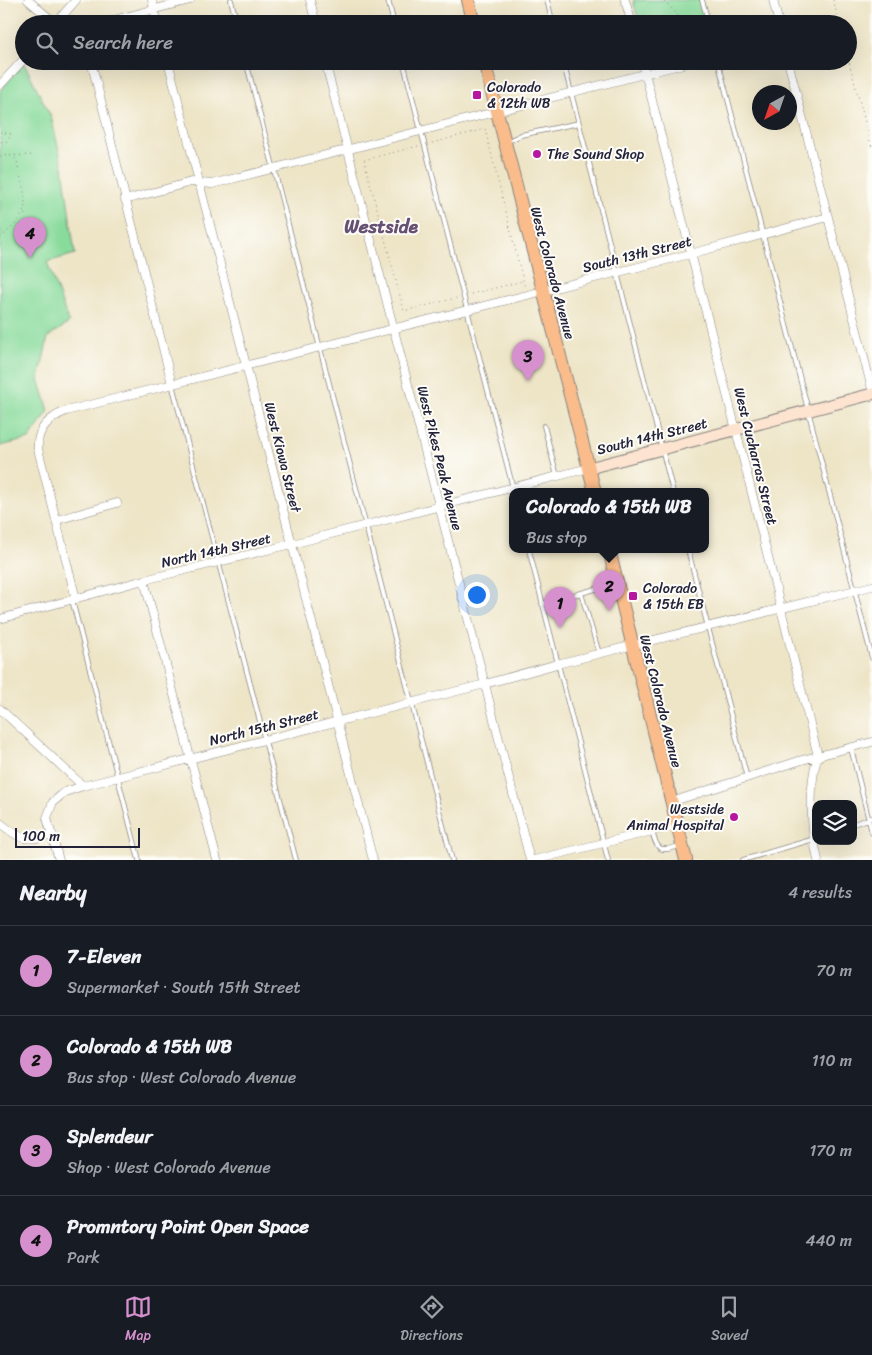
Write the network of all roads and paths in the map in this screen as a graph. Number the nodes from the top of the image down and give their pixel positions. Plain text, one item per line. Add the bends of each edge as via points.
1 (28, 0) edge
2 (76, 0) edge
3 (152, 0) edge
4 (190, 0) edge
5 (230, 0) edge
6 (310, 0) edge
7 (388, 0) edge
8 (468, 0) edge
9 (547, 0) edge
10 (625, 0) edge
11 (661, 0) edge
12 (670, 0) edge
13 (702, 0) edge
14 (773, 0) edge
15 (833, 0) edge
16 (664, 1) junction
17 (154, 9) junction
18 (46, 15) edge
19 (64, 15) edge
20 (132, 15) edge
21 (156, 15) edge
22 (234, 15) edge
23 (314, 15) edge
24 (392, 15) edge
25 (472, 15) edge
26 (551, 15) edge
27 (629, 15) edge
28 (678, 15) edge
29 (706, 15) edge
30 (777, 15) edge
31 (837, 15) edge
32 (15, 69) edge
33 (93, 70) edge
34 (170, 70) edge
35 (248, 70) edge
36 (327, 70) edge
37 (405, 70) edge
38 (486, 70) edge
39 (565, 70) edge
40 (644, 70) edge
41 (661, 70) edge
42 (720, 70) edge
43 (790, 70) edge
44 (851, 70) edge
45 (645, 74) junction
46 (0, 85) edge
47 (571, 93) junction
48 (496, 111) junction
49 (579, 123) junction
50 (421, 131) junction
51 (0, 132) edge
52 (0, 142) edge
53 (504, 143) junction
54 (872, 148) edge
55 (348, 150) junction
56 (31, 155) dead end
57 (13, 156) junction
58 (1, 157) edge
59 (274, 168) junction
60 (200, 183) junction
61 (125, 200) junction
62 (23, 214) junction
63 (28, 215) dead end
64 (828, 217) junction
65 (762, 234) junction
66 (0, 238) edge
67 (690, 254) junction
68 (617, 272) junction
69 (542, 290) junction
70 (467, 309) junction
71 (393, 328) junction
72 (320, 347) junction
73 (247, 366) junction
74 (172, 384) junction
75 (872, 389) edge
76 (872, 394) edge
77 (809, 410) junction
78 (544, 426) dead end
79 (736, 430) junction
80 (662, 449) junction
81 (589, 468) junction
82 (557, 476) junction
83 (513, 488) edge
84 (520, 488) edge
85 (594, 488) edge
86 (673, 488) edge
87 (509, 491) edge
88 (117, 503) dead end
89 (439, 507) junction
90 (57, 520) junction
91 (366, 526) junction
92 (292, 544) junction
93 (530, 553) edge
94 (610, 553) edge
95 (689, 553) edge
96 (219, 562) junction
97 (144, 580) junction
98 (617, 583) junction
99 (872, 586) edge
100 (855, 590) junction
101 (581, 593) junction
102 (74, 600) junction
103 (542, 604) junction
104 (782, 609) junction
105 (1, 616) edge
106 (708, 626) junction
107 (632, 645) junction
108 (599, 654) junction
109 (872, 658) edge
110 (557, 664) junction
111 (485, 684) junction
112 (411, 703) junction
113 (0, 709) edge
114 (338, 721) junction
115 (265, 740) junction
116 (872, 742) edge
117 (851, 748) junction
118 (818, 756) junction
119 (192, 759) junction
120 (117, 777) junction
121 (747, 778) junction
122 (83, 786) junction
123 (813, 800) edge
124 (671, 802) junction
125 (870, 819) edge
126 (0, 823) edge
127 (857, 823) edge
128 (677, 825) junction
129 (652, 831) junction
130 (872, 833) edge
131 (53, 835) junction
132 (812, 839) edge
133 (604, 843) junction
134 (682, 845) junction
135 (815, 845) edge
136 (754, 858) edge
137 (59, 860) edge
138 (139, 860) edge
139 (217, 860) edge
140 (296, 860) edge
141 (373, 860) edge
142 (452, 860) edge
143 (530, 860) edge
144 (534, 860) edge
145 (608, 860) edge
146 (686, 860) edge
147 (743, 860) edge
148 (818, 860) edge

1 - 18 street
2 - 19 street
3 - 17 street
4 - 17 street
5 - 22 lane
6 - 23 street
7 - 24 lane
8 - 25 main road
9 - 26 lane
10 - 27 street
11 - 16 path
12 - 16 path
13 - 29 lane
14 - 30 street
15 - 31 path
16 - 28 path
17 - 20 street
17 - 21 street
32 - 46 street
33 - 61 street
34 - 60 street, West Kiowa Street
35 - 59 lane
36 - 55 street, West Pikes Peak Avenue
37 - 50 lane
38 - 48 main road, West Colorado Avenue
39 - 47 lane
40 - 45 street, West Cucharras Street
41 - 45 street
42 - 65 lane
43 - 64 street
44 - 54 path
45 - 47 street
45 - 67 street, West Cucharras Street
47 - 48 street
47 - 49 lane
48 - 50 street
48 - 53 main road, West Colorado Avenue
49 - 53 lane via 521,135
49 - 68 lane
50 - 55 street
50 - 70 lane
51 - 52 path via 11,134 8,141
53 - 69 main road, West Colorado Avenue
55 - 59 street
55 - 71 street, West Pikes Peak Avenue
56 - 57 path
57 - 58 path
57 - 62 path via 24,190
59 - 60 street via 212,184
59 - 72 lane
60 - 61 street via 191,182
60 - 73 street, West Kiowa Street
61 - 74 street
62 - 63 path
62 - 66 path
64 - 65 street, South 13th Street
64 - 75 street
65 - 67 street, South 13th Street
65 - 77 lane
67 - 68 street, South 13th Street
67 - 79 street, West Cucharras Street
68 - 69 street, South 13th Street
68 - 80 lane
69 - 70 street, South 13th Street
69 - 81 main road, West Colorado Avenue
70 - 71 street, South 13th Street
70 - 83 lane
71 - 72 street, South 13th Street
71 - 89 street, West Pikes Peak Avenue
72 - 73 street, South 13th Street
72 - 91 lane
73 - 74 street, South 13th Street
73 - 92 street, West Kiowa Street
74 - 90 street, South 13th Street via 66,411 42,428 37,441 39,457
74 - 96 lane
76 - 77 street, South 14th Street
77 - 79 street, South 14th Street
77 - 100 lane
78 - 82 lane
79 - 80 street, South 14th Street
79 - 104 street, West Cucharras Street
80 - 81 street, South 14th Street
80 - 86 lane
81 - 82 street, South 14th Street
81 - 85 main road, West Colorado Avenue
82 - 84 street, South 14th Street
87 - 89 street, South 14th Street
88 - 90 street
89 - 91 street, North 14th Street
89 - 111 street, West Pikes Peak Avenue
90 - 102 street
91 - 92 street, North 14th Street
91 - 112 lane
92 - 96 street, North 14th Street
92 - 114 street, West Kiowa Street
93 - 103 lane
94 - 98 main road, West Colorado Avenue
95 - 106 lane
96 - 97 street, North 14th Street
96 - 115 lane
97 - 102 street, North 14th Street
97 - 119 street
98 - 101 lane
98 - 107 main road, West Colorado Avenue
99 - 100 street, North 15th Street
100 - 104 street, North 15th Street
100 - 109 lane
101 - 103 lane
101 - 108 lane
102 - 105 street, North 14th Street
102 - 120 lane
103 - 110 lane
104 - 106 street, North 15th Street
104 - 118 street, West Cucharras Street
106 - 107 street, North 15th Street
106 - 121 lane
107 - 108 street, North 15th Street
107 - 124 main road, West Colorado Avenue
108 - 110 street, North 15th Street
110 - 111 street, North 15th Street
110 - 133 lane
111 - 112 street, North 15th Street
111 - 143 street, West Pikes Peak Avenue
112 - 114 street, North 15th Street
112 - 142 lane
113 - 122 street
114 - 115 street, North 15th Street
114 - 141 street, West Kiowa Street
115 - 119 street, North 15th Street
115 - 140 lane
116 - 117 street
117 - 118 street
117 - 125 lane
118 - 121 street
118 - 123 street, West Cucharras Street via 813,769
119 - 120 street, North 15th Street
119 - 139 street
120 - 122 street, North 15th Street
120 - 138 lane
121 - 124 street
122 - 131 street, North 15th Street via 65,792 53,802 47,818
124 - 128 main road, West Colorado Avenue
125 - 127 lane
125 - 130 lane
126 - 131 street via 28,840
128 - 129 street
128 - 134 main road, West Colorado Avenue
129 - 133 street
129 - 134 lane via 659,848
131 - 137 street
132 - 136 lane
133 - 144 street
133 - 145 lane
134 - 146 main road, West Colorado Avenue
135 - 148 street, West Cucharras Street
136 - 147 lane

